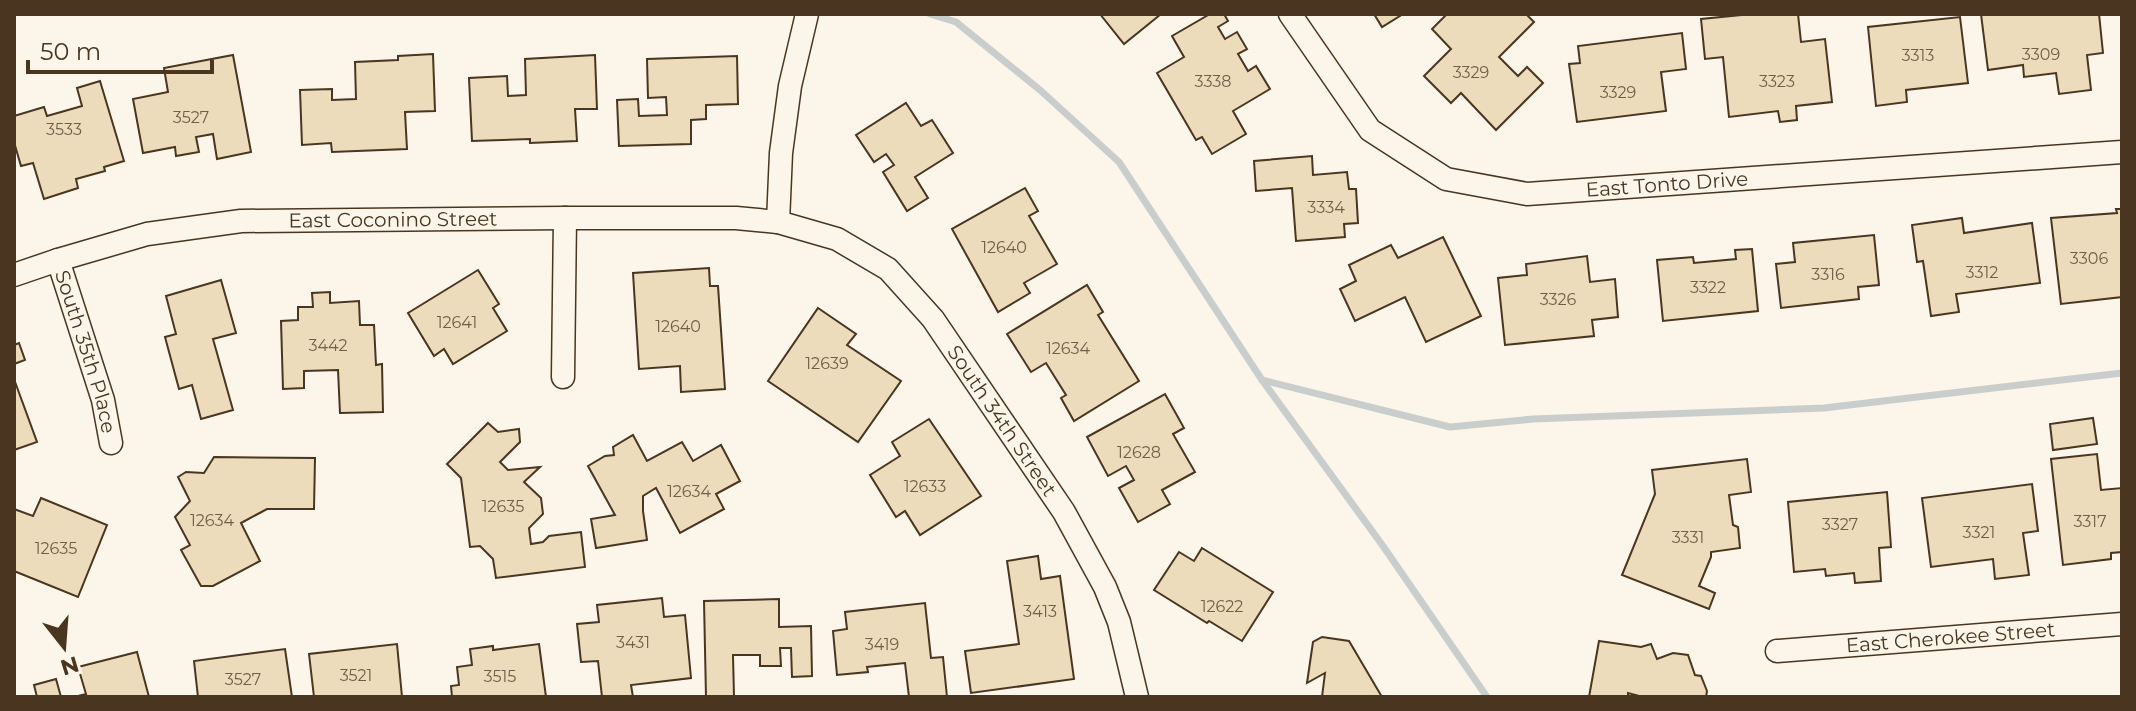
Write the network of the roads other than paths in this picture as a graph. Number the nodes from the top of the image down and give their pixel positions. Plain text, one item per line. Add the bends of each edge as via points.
1 (1290, 14) edge
2 (806, 17) edge
3 (2122, 152) edge
4 (565, 218) junction
5 (778, 222) junction
6 (58, 260) junction
7 (14, 275) edge
8 (563, 377) dead end
9 (111, 443) dead end
10 (2122, 624) edge
11 (1777, 651) dead end
12 (1137, 697) edge

1 - 3 street, East Tonto Drive via 1370,130 1446,179 1517,193
2 - 5 street via 790,86
4 - 5 street, East Coconino Street
4 - 6 street, East Coconino Street via 241,221 147,234
4 - 8 street
5 - 12 street, South 34th Street via 837,239 888,269 933,319 1064,512 1105,587
6 - 7 street, East Coconino Street
6 - 9 street, South 35th Place via 103,400
10 - 11 street, East Cherokee Street

